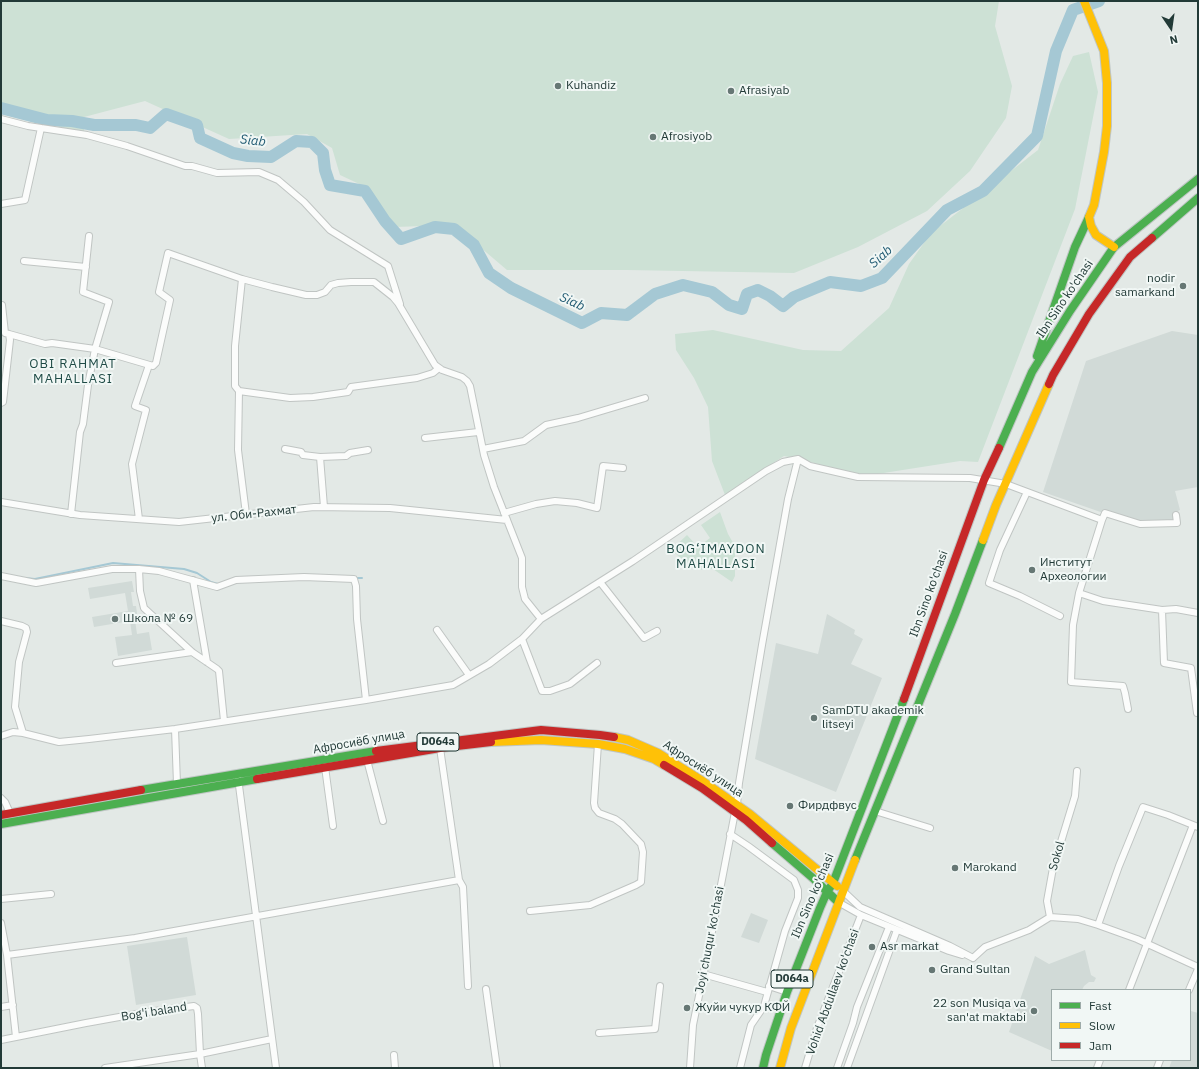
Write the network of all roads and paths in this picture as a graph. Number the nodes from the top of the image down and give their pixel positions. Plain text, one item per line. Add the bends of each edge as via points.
1 (1084, 1) edge
2 (1, 119) edge
3 (41, 128) junction
4 (1198, 179) edge
5 (1198, 198) edge
6 (1, 204) edge
7 (1089, 216) junction
8 (89, 236) dead end
9 (1122, 252) junction
10 (24, 261) dead end
11 (86, 267) junction
12 (242, 279) junction
13 (1, 305) edge
14 (402, 310) junction
15 (9, 334) junction
16 (95, 349) junction
17 (149, 365) junction
18 (439, 368) junction
19 (1032, 372) junction
20 (239, 391) junction
21 (645, 398) dead end
22 (1, 403) edge
23 (478, 432) junction
24 (425, 438) dead end
25 (285, 449) dead end
26 (483, 449) junction
27 (368, 450) dead end
28 (320, 457) junction
29 (798, 459) junction
30 (623, 468) dead end
31 (984, 480) junction
32 (1006, 484) junction
33 (1027, 492) junction
34 (1, 502) edge
35 (324, 507) junction
36 (504, 513) junction
37 (71, 514) junction
38 (246, 514) junction
39 (1176, 515) dead end
40 (139, 520) junction
41 (507, 520) junction
42 (1102, 520) junction
43 (139, 570) junction
44 (1, 576) edge
45 (193, 580) junction
46 (600, 582) junction
47 (1079, 593) junction
48 (1162, 610) junction
49 (1198, 613) edge
50 (1060, 616) dead end
51 (541, 619) junction
52 (1, 621) edge
53 (437, 630) dead end
54 (658, 630) dead end
55 (522, 639) junction
56 (192, 652) junction
57 (206, 662) junction
58 (116, 663) dead end
59 (597, 663) dead end
60 (469, 675) junction
61 (366, 700) junction
62 (1128, 709) dead end
63 (1197, 713) dead end
64 (224, 720) junction
65 (175, 729) junction
66 (23, 733) junction
67 (1, 736) edge
68 (598, 744) junction
69 (440, 748) junction
70 (367, 760) junction
71 (324, 767) junction
72 (1077, 771) dead end
73 (238, 778) junction
74 (177, 784) junction
75 (1, 798) edge
76 (112, 800) junction
77 (76, 806) junction
78 (736, 808) junction
79 (875, 811) junction
80 (10, 813) junction
81 (1, 815) edge
82 (383, 821) dead end
83 (1, 824) edge
84 (333, 826) dead end
85 (1196, 826) edge
86 (930, 828) dead end
87 (730, 834) junction
88 (459, 880) junction
89 (833, 883) junction
90 (842, 891) junction
91 (827, 892) junction
92 (51, 894) dead end
93 (1, 899) edge
94 (838, 902) junction
95 (530, 911) dead end
96 (256, 916) junction
97 (861, 916) junction
98 (1050, 917) junction
99 (1, 923) edge
100 (1098, 925) junction
101 (889, 927) junction
102 (897, 930) junction
103 (1148, 944) junction
104 (7, 955) junction
105 (973, 958) junction
106 (1198, 968) edge
107 (703, 974) junction
108 (468, 986) dead end
109 (660, 986) dead end
110 (486, 989) dead end
111 (768, 989) junction
112 (1129, 989) edge
113 (1189, 989) edge
114 (786, 992) junction
115 (13, 1005) junction
116 (1, 1006) edge
117 (600, 1033) dead end
118 (16, 1037) junction
119 (272, 1039) junction
120 (1, 1040) edge
121 (200, 1054) junction
122 (394, 1055) dead end
123 (108, 1068) edge
124 (202, 1068) edge
125 (276, 1068) edge
126 (395, 1068) edge
127 (498, 1068) edge
128 (690, 1068) edge
129 (740, 1068) edge
130 (763, 1068) edge
131 (780, 1068) edge
132 (805, 1068) edge
133 (837, 1068) edge
134 (847, 1068) edge

1 - 7 main road via 1104,51 1107,83 1104,152 1094,205
2 - 3 street
3 - 6 street via 25,200
3 - 14 street via 94,137 185,166 217,173 259,172 278,180 304,202 330,230 388,266
4 - 9 main road, Ibn Sino ko'chasi
5 - 9 main road, Ibn Sino ko'chasi
7 - 9 main road via 1090,226 1096,235
7 - 19 main road via 1074,247
8 - 11 street
9 - 19 main road, Ibn Sino ko'chasi via 1070,311
9 - 32 main road, Ibn Sino ko'chasi via 1053,375
10 - 11 street
11 - 16 street via 83,292 108,302
12 - 14 street via 306,295 325,292 331,285 338,283 374,282 393,297
12 - 17 street via 168,253 159,292 170,300 156,363 153,366
12 - 20 street via 235,346 235,386
13 - 15 street via 5,333
14 - 18 street via 432,362
15 - 16 street via 45,344
15 - 22 street
16 - 17 street
16 - 37 street via 80,432
17 - 40 street via 136,406 146,410 132,464
18 - 20 street via 433,373 417,378 350,387 348,392 313,398 290,398
18 - 23 street via 467,381
19 - 31 main road, Ibn Sino ko'chasi
20 - 38 street via 238,450
21 - 26 street via 546,425 524,441
23 - 24 street
23 - 26 street
25 - 28 street
26 - 36 street
27 - 28 street via 346,456
28 - 35 street
29 - 31 street via 810,466 858,477
29 - 46 street via 783,462 766,472
29 - 78 street, Joyi chuqur ko'chasi via 788,499 762,644
30 - 36 street via 603,466 597,508 556,501
31 - 32 street
31 - 89 main road, Ibn Sino ko'chasi via 891,735
32 - 33 street
32 - 79 main road, Ibn Sino ko'chasi
33 - 42 street
33 - 50 street via 1000,550 989,583
34 - 37 street, ул. Оби-Рахмат
35 - 38 street, ул. Оби-Рахмат
35 - 41 street, ул. Оби-Рахмат via 390,508
36 - 41 street
37 - 40 street, ул. Оби-Рахмат
38 - 40 street, ул. Оби-Рахмат via 179,522
39 - 42 street via 1177,523 1140,524 1105,513
41 - 51 street via 522,558 522,587 525,598
42 - 47 street
43 - 44 street via 112,569 36,583
43 - 45 street via 160,571
43 - 56 street via 144,608
45 - 57 street
45 - 61 street via 217,586 236,580 304,577 354,579
46 - 51 street
46 - 54 street via 644,638
47 - 48 street via 1103,601
47 - 62 street via 1073,625 1071,682 1122,686
48 - 49 street via 1176,609
48 - 63 street via 1164,663 1191,668
51 - 55 street
52 - 66 street via 26,628 19,662 15,707
53 - 60 street
55 - 59 street via 542,691 570,684
55 - 60 street via 489,664
56 - 57 street
56 - 58 street
57 - 64 street via 219,671
60 - 61 street via 453,685
61 - 64 street
64 - 65 street
65 - 66 street via 59,742
65 - 74 street
66 - 67 street via 13,732
68 - 69 main road, Афросиёб улица / D064a via 541,740
68 - 78 main road, Афросиёб улица / D064a via 625,749 654,759
68 - 95 street via 595,808 599,813 622,824 641,844 641,882 590,905
69 - 70 main road, Афросиёб улица / D064a
69 - 88 street
70 - 71 main road, Афросиёб улица / D064a
70 - 82 street
71 - 73 main road, Афросиёб улица / D064a
71 - 84 street
72 - 98 street, Sokol via 1075,796 1053,868 1047,901
73 - 74 main road, Афросиёб улица / D064a
73 - 76 main road, Афросиёб улица / D064a
73 - 78 main road, Афросиёб улица / D064a via 398,747 542,730 628,740 658,752 704,782
73 - 96 street
74 - 76 main road, Афросиёб улица / D064a
75 - 80 street
76 - 77 main road, Афросиёб улица / D064a
77 - 80 main road, Афросиёб улица / D064a
77 - 83 main road, Афросиёб улица / D064a
78 - 87 street, Joyi chuqur ko'chasi
78 - 89 main road, Афросиёб улица / D064a via 750,814
78 - 91 main road, Афросиёб улица / D064a via 746,820
79 - 86 street
79 - 90 main road, Ibn Sino ko'chasi
80 - 81 main road, Афросиёб улица / D064a
85 - 100 street via 1143,807 1118,866
85 - 103 street via 1169,885
87 - 107 street, Joyi chuqur ko'chasi
87 - 111 street via 794,880 798,890 798,898 785,931
88 - 96 street
88 - 108 street via 463,887
89 - 90 main road, Афросиёб улица / D064a
89 - 91 main road, Ibn Sino ko'chasi / D064a
90 - 94 main road, Ibn Sino ko'chasi / D064a
90 - 105 street via 860,907
91 - 94 main road, Афросиёб улица / D064a
91 - 114 main road, Ibn Sino ko'chasi / D064a
92 - 93 street
94 - 97 street
94 - 131 main road, Ibn Sino ko'chasi / D064a via 791,1028
96 - 104 street via 135,938
96 - 119 street
97 - 101 street
97 - 132 street, Vohid Abdullaev ko'chasi
98 - 100 street via 1078,919
98 - 105 street via 1029,930 985,947
99 - 104 street
100 - 103 street
101 - 102 street
101 - 133 street via 857,1007
102 - 105 street
102 - 134 street
103 - 106 street
103 - 112 street
104 - 115 street
106 - 113 street
107 - 111 street
107 - 128 street, Joyi chuqur ko'chasi via 693,1025
109 - 117 street via 655,1029
110 - 127 street
111 - 114 street
111 - 129 street via 764,1006 752,1024
114 - 130 main road, Ibn Sino ko'chasi / D064a
115 - 116 street
115 - 118 street
118 - 120 street
118 - 121 street, Bog'i baland via 126,1015 194,1006 198,1014
119 - 121 street
119 - 125 street
121 - 123 street
121 - 124 street
122 - 126 street

